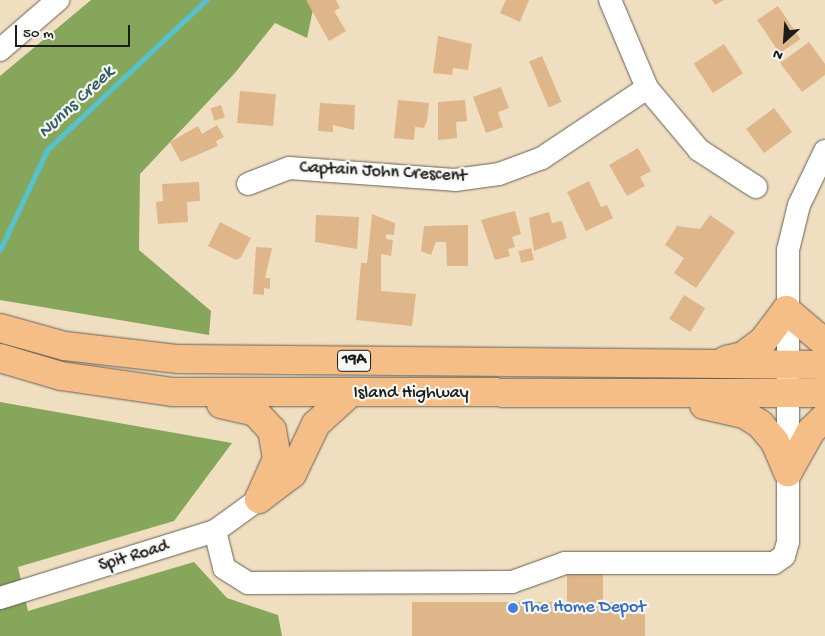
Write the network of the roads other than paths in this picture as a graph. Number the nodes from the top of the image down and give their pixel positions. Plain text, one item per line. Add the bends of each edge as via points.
1 (610, 0) edge
2 (56, 1) edge
3 (0, 50) edge
4 (647, 88) junction
5 (825, 151) edge
6 (248, 184) dead end
7 (756, 187) dead end
8 (786, 310) junction
9 (0, 328) edge
10 (825, 343) edge
11 (0, 358) edge
12 (710, 364) junction
13 (787, 365) junction
14 (825, 365) edge
15 (172, 392) junction
16 (787, 393) junction
17 (825, 393) edge
18 (349, 394) junction
19 (600, 394) junction
20 (825, 417) edge
21 (788, 472) junction
22 (259, 499) junction
23 (215, 532) junction
24 (0, 598) edge

1 - 4 street
2 - 3 street
4 - 6 street, Captain John Crescent via 542,158 499,174 455,180 289,168
4 - 7 street via 699,150
5 - 8 street via 792,228
8 - 10 main road
8 - 12 main road via 756,347
8 - 13 street
9 - 12 main road, Island Highway / 19A via 65,346 178,359
11 - 15 main road, Island Highway / 19A via 61,376
12 - 13 main road, Island Highway / 19A
13 - 14 main road, Island Highway / 19A
13 - 16 street
15 - 18 main road, Island Highway / 19A
15 - 22 main road via 255,412 272,430 277,459
16 - 17 main road, Island Highway / 19A
16 - 19 main road, Island Highway / 19A
16 - 21 street
18 - 19 main road, Island Highway / 19A
18 - 22 main road via 316,424 292,474
19 - 21 main road via 723,407 744,414 767,430
20 - 21 main road via 811,431
21 - 23 street via 788,542 784,556 774,563 565,563 512,582 248,583 224,568
22 - 23 street, Spit Road
23 - 24 street, Spit Road

